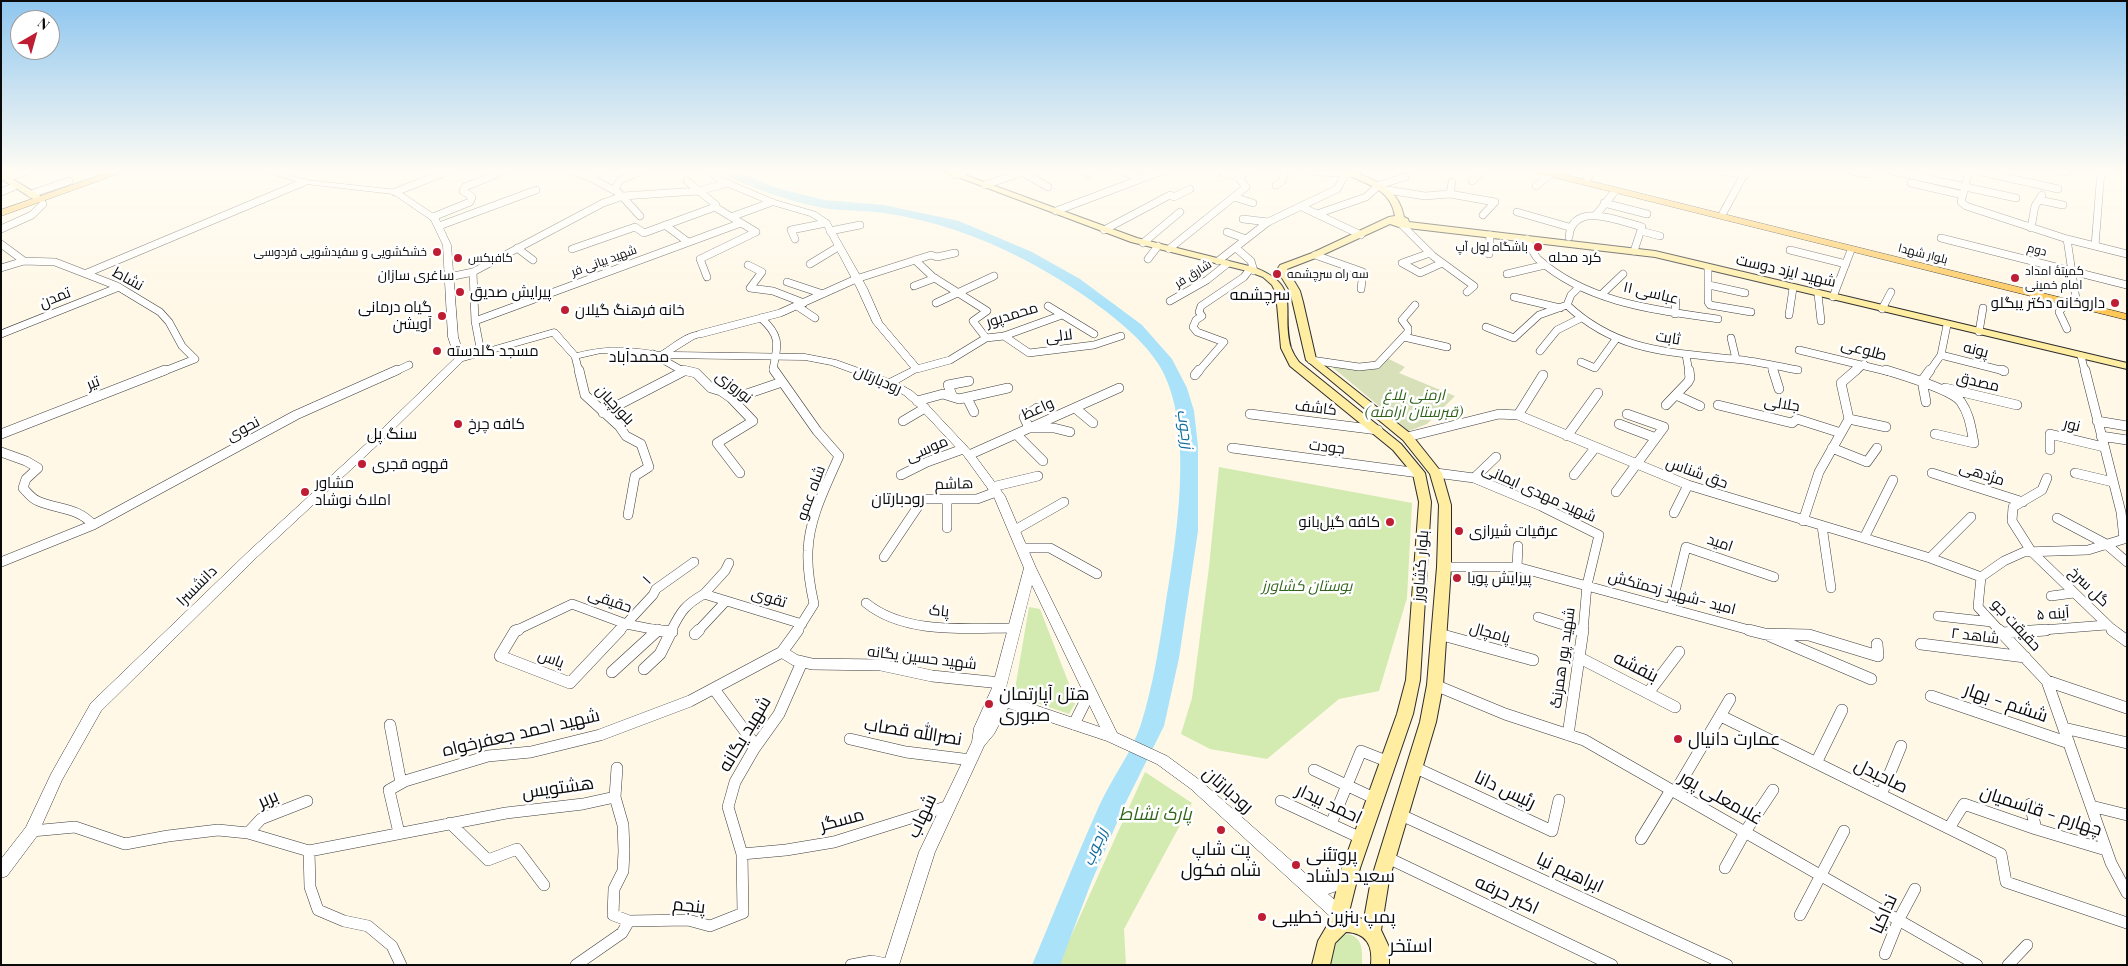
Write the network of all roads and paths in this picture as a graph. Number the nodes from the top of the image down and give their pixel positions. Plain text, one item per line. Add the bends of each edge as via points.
1 (30, 216) edge
2 (224, 216) edge
3 (466, 216) edge
4 (577, 216) edge
5 (690, 216) edge
6 (728, 216) edge
7 (736, 216) edge
8 (815, 216) edge
9 (1069, 216) edge
10 (1130, 216) edge
11 (1175, 216) edge
12 (1210, 216) edge
13 (1281, 216) edge
14 (1321, 216) edge
15 (1399, 216) edge
16 (1534, 216) edge
17 (1550, 216) edge
18 (1587, 216) edge
19 (1600, 216) edge
20 (1715, 216) edge
21 (1735, 216) edge
22 (1996, 216) edge
23 (2033, 216) edge
24 (2097, 216) edge
25 (433, 217) edge
26 (731, 218) junction
27 (1243, 219) dead end
28 (1611, 219) joint
29 (1399, 221) junction
30 (1268, 222) junction
31 (741, 223) junction
32 (665, 225) junction
33 (860, 225) dead end
34 (1571, 225) junction
35 (439, 226) junction
36 (828, 227) junction
37 (2031, 228) junction
38 (1, 229) edge
39 (1104, 230) junction
40 (1640, 231) junction
41 (1227, 232) dead end
42 (1361, 235) junction
43 (1490, 235) junction
44 (1660, 236) dead end
45 (1569, 237) dead end
46 (1941, 238) dead end
47 (795, 239) dead end
48 (1246, 239) junction
49 (1527, 239) junction
50 (2067, 239) junction
51 (688, 242) junction
52 (1143, 242) junction
53 (1, 244) edge
54 (1158, 246) junction
55 (2095, 246) junction
56 (838, 247) junction
57 (517, 248) junction
58 (1236, 248) junction
59 (572, 249) dead end
60 (1169, 249) junction
61 (1790, 250) dead end
62 (1851, 250) junction
63 (1634, 251) junction
64 (955, 252) dead end
65 (1430, 253) junction
66 (1489, 254) dead end
67 (2127, 254) edge
68 (1315, 255) junction
69 (1148, 259) dead end
70 (534, 260) dead end
71 (915, 260) junction
72 (24, 261) junction
73 (1222, 262) junction
74 (1442, 263) junction
75 (810, 264) dead end
76 (1846, 264) junction
77 (748, 265) dead end
78 (1545, 265) junction
79 (1, 268) edge
80 (1283, 268) junction
81 (1708, 268) junction
82 (1256, 271) junction
83 (2072, 271) junction
84 (473, 272) junction
85 (87, 274) junction
86 (1507, 274) dead end
87 (1623, 274) dead end
88 (994, 276) dead end
89 (449, 277) junction
90 (707, 277) dead end
91 (934, 278) junction
92 (856, 279) junction
93 (1989, 281) junction
94 (787, 282) dead end
95 (1709, 285) junction
96 (2127, 285) edge
97 (914, 286) dead end
98 (1579, 287) junction
99 (119, 288) junction
100 (1793, 288) junction
101 (1361, 289) dead end
102 (1467, 292) dead end
103 (1891, 292) dead end
104 (958, 293) junction
105 (1745, 293) dead end
106 (823, 294) junction
107 (1818, 294) junction
108 (1601, 295) junction
109 (1514, 297) dead end
110 (1833, 297) junction
111 (1676, 298) dead end
112 (1170, 301) dead end
113 (2071, 301) junction
114 (936, 303) dead end
115 (801, 304) junction
116 (1415, 305) dead end
117 (1048, 306) dead end
118 (1564, 306) junction
119 (1983, 308) dead end
120 (1882, 309) junction
121 (2127, 311) edge
122 (1751, 312) dead end
123 (1062, 314) junction
124 (1675, 314) junction
125 (1789, 315) dead end
126 (2127, 317) edge
127 (761, 318) junction
128 (815, 318) dead end
129 (1580, 318) junction
130 (1718, 319) dead end
131 (475, 321) junction
132 (1821, 321) dead end
133 (1947, 325) junction
134 (1486, 327) dead end
135 (2068, 329) dead end
136 (1979, 332) junction
137 (1, 334) edge
138 (700, 334) joint
139 (1094, 334) dead end
140 (1004, 336) junction
141 (1121, 336) dead end
142 (1404, 337) junction
143 (986, 338) junction
144 (1732, 338) dead end
145 (1616, 339) junction
146 (1447, 347) dead end
147 (1799, 350) dead end
148 (1540, 351) dead end
149 (481, 353) junction
150 (657, 355) junction
151 (1686, 355) junction
152 (1941, 355) junction
153 (576, 356) junction
154 (775, 356) junction
155 (2081, 356) junction
156 (195, 359) joint
157 (460, 359) junction
158 (1736, 359) junction
159 (1311, 360) junction
160 (1581, 362) dead end
161 (1864, 364) junction
162 (409, 365) dead end
163 (1771, 365) junction
164 (2127, 366) edge
165 (916, 369) junction
166 (684, 370) junction
167 (1798, 370) dead end
168 (2004, 371) dead end
169 (1195, 375) dead end
170 (1543, 375) dead end
171 (968, 381) dead end
172 (1922, 381) junction
173 (782, 382) junction
174 (890, 383) junction
175 (1932, 385) junction
176 (1008, 388) dead end
177 (1119, 388) dead end
178 (1779, 389) dead end
179 (1598, 392) dead end
180 (952, 394) junction
181 (1676, 395) junction
182 (967, 398) junction
183 (732, 400) junction
184 (917, 401) junction
185 (1926, 402) dead end
186 (1666, 405) dead end
187 (1718, 405) dead end
188 (2017, 405) dead end
189 (1700, 406) dead end
190 (925, 408) junction
191 (1037, 408) dead end
192 (1075, 408) junction
193 (974, 412) dead end
194 (603, 413) junction
195 (1250, 414) dead end
196 (1627, 414) dead end
197 (1518, 415) junction
198 (1848, 419) junction
199 (903, 421) dead end
200 (2097, 421) junction
201 (1093, 423) dead end
202 (1619, 424) dead end
203 (2127, 426) edge
204 (1886, 427) dead end
205 (1029, 428) junction
206 (1378, 430) junction
207 (1070, 432) dead end
208 (1841, 433) junction
209 (1, 434) edge
210 (1016, 434) junction
211 (1935, 434) dead end
212 (1567, 436) junction
213 (2101, 436) junction
214 (1408, 437) junction
215 (1656, 438) junction
216 (2127, 440) edge
217 (2104, 447) junction
218 (1232, 448) dead end
219 (1595, 448) junction
220 (1832, 448) junction
221 (1877, 448) dead end
222 (2050, 450) dead end
223 (1, 452) edge
224 (966, 452) junction
225 (1496, 457) dead end
226 (1042, 462) dead end
227 (1636, 464) junction
228 (740, 472) dead end
229 (1419, 473) junction
230 (1436, 473) junction
231 (1932, 473) dead end
232 (2075, 473) dead end
233 (901, 475) dead end
234 (1574, 475) dead end
235 (1038, 476) dead end
236 (1474, 478) junction
237 (2047, 478) dead end
238 (1893, 480) dead end
239 (2113, 482) junction
240 (1688, 486) junction
241 (994, 489) junction
242 (1616, 492) dead end
243 (947, 499) junction
244 (1064, 502) dead end
245 (1425, 502) junction
246 (2023, 502) junction
247 (2122, 504) edge
248 (1445, 505) junction
249 (1674, 513) dead end
250 (628, 515) dead end
251 (1971, 517) dead end
252 (2057, 518) dead end
253 (1803, 520) junction
254 (93, 525) junction
255 (1822, 526) junction
256 (947, 528) dead end
257 (1015, 530) junction
258 (1599, 535) joint
259 (1864, 538) junction
260 (2126, 539) edge
261 (2106, 544) junction
262 (1518, 546) dead end
263 (1022, 548) junction
264 (2031, 551) junction
265 (884, 557) dead end
266 (1930, 558) junction
267 (1, 562) edge
268 (694, 562) dead end
269 (2127, 562) edge
270 (729, 563) dead end
271 (1444, 567) junction
272 (1517, 567) junction
273 (1030, 568) junction
274 (1097, 574) dead end
275 (1774, 577) dead end
276 (1980, 577) junction
277 (1587, 586) junction
278 (1831, 588) dead end
279 (2074, 593) junction
280 (704, 594) junction
281 (2051, 596) dead end
282 (726, 601) junction
283 (866, 603) dead end
284 (1021, 603) junction
285 (1048, 604) junction
286 (1671, 608) junction
287 (1938, 616) dead end
288 (1538, 617) dead end
289 (625, 622) junction
290 (1992, 622) junction
291 (802, 624) junction
292 (2106, 625) junction
293 (1015, 628) junction
294 (658, 630) junction
295 (515, 631) joint
296 (1582, 631) junction
297 (672, 632) junction
298 (2002, 633) junction
299 (695, 634) dead end
300 (1439, 634) junction
301 (1765, 634) junction
302 (2126, 640) edge
303 (1877, 644) dead end
304 (1921, 644) dead end
305 (782, 652) junction
306 (1679, 652) dead end
307 (2025, 657) junction
308 (1580, 658) junction
309 (1533, 660) dead end
310 (802, 662) junction
311 (644, 669) dead end
312 (612, 672) dead end
313 (1872, 679) dead end
314 (2047, 681) junction
315 (1435, 685) junction
316 (714, 688) junction
317 (1002, 691) junction
318 (1090, 692) junction
319 (1648, 693) junction
320 (1931, 696) dead end
321 (1730, 699) dead end
322 (1675, 707) dead end
323 (2127, 708) edge
324 (1842, 710) dead end
325 (1720, 716) junction
326 (1074, 724) junction
327 (390, 725) dead end
328 (2064, 728) junction
329 (1568, 735) junction
330 (1112, 737) junction
331 (850, 740) dead end
332 (2069, 743) junction
333 (2127, 743) edge
334 (756, 746) junction
335 (1901, 746) dead end
336 (971, 760) junction
337 (1389, 762) junction
338 (1816, 763) junction
339 (1414, 767) junction
340 (618, 768) dead end
341 (1314, 770) dead end
342 (401, 783) junction
343 (1347, 785) junction
344 (1773, 790) dead end
345 (1673, 791) junction
346 (1881, 795) junction
347 (615, 797) junction
348 (1376, 799) junction
349 (1559, 800) dead end
350 (1281, 801) dead end
351 (307, 802) dead end
352 (2030, 804) dead end
353 (948, 806) junction
354 (2091, 806) junction
355 (1399, 814) junction
356 (2127, 815) edge
357 (450, 823) junction
358 (1332, 824) junction
359 (1949, 828) junction
360 (2036, 829) junction
361 (32, 831) junction
362 (1844, 831) dead end
363 (248, 832) junction
364 (1745, 832) junction
365 (399, 833) junction
366 (1362, 839) junction
367 (1641, 839) dead end
368 (2106, 850) junction
369 (308, 851) junction
370 (742, 854) junction
371 (1386, 857) junction
372 (1725, 868) dead end
373 (1, 871) edge
374 (1350, 872) junction
375 (1821, 874) junction
376 (544, 885) dead end
377 (1307, 886) junction
378 (1915, 889) dead end
379 (2127, 893) edge
380 (1800, 915) dead end
381 (1899, 919) junction
382 (629, 921) junction
383 (1338, 921) junction
384 (2127, 923) edge
385 (1371, 933) junction
386 (2027, 945) dead end
387 (1885, 954) dead end
388 (400, 965) edge
389 (576, 965) edge
390 (851, 965) edge
391 (891, 965) edge
392 (1321, 965) edge
393 (1380, 965) edge
394 (1612, 965) edge
395 (1727, 965) edge
396 (1977, 965) edge
397 (2008, 965) edge

1 - 38 street
2 - 85 street
3 - 35 street
4 - 57 street
5 - 32 street
6 - 26 street
7 - 26 street
8 - 36 street
9 - 39 main road
10 - 39 street
11 - 52 street
12 - 60 street
13 - 30 street, شارق فر
14 - 42 street
15 - 29 main road
16 - 34 street
17 - 34 street
18 - 34 street
19 - 28 street
20 - 62 main road, بلوار شهدا
21 - 93 main road, بلوار شهدا
22 - 37 street
23 - 37 street
24 - 55 street
25 - 35 street
26 - 31 street
27 - 30 street
28 - 40 street via 1642,227
29 - 42 main road, شهید ایزد دوست
29 - 43 main road, شهید ایزد دوست
29 - 65 street
30 - 48 street, شارق فر
31 - 51 street, شهید بیانی فر
31 - 90 street via 756,232 700,259
32 - 51 street
32 - 59 street via 644,233 635,226
33 - 36 street
34 - 45 street
35 - 89 street via 447,245
36 - 47 street via 791,230
36 - 56 street
37 - 50 street
39 - 52 main road
40 - 44 street
40 - 63 street
41 - 48 street
42 - 68 main road, شهید ایزد دوست
43 - 49 main road, شهید ایزد دوست
43 - 66 street
46 - 83 street, دوم
48 - 58 street, شارق فر
49 - 63 main road, شهید ایزد دوست
49 - 78 street, عباسی ۱۱ via 1536,258
50 - 55 street
50 - 83 street
51 - 131 street, شهید بیانی فر
52 - 54 main road
53 - 72 street
54 - 60 main road
54 - 69 street
55 - 67 street
56 - 75 street
56 - 92 street
57 - 70 street
57 - 84 street
58 - 73 street, شارق فر
58 - 82 street via 1251,261
60 - 73 main road
61 - 76 street
62 - 76 street
62 - 93 main road, بلوار شهدا
63 - 81 main road, شهید ایزد دوست
64 - 71 street
65 - 74 street
65 - 74 street via 1402,263 1420,273
68 - 80 main road, شهید ایزد دوست
68 - 101 street via 1362,272
71 - 91 street
71 - 92 street
72 - 79 street, نشاط
72 - 85 street, نشاط via 55,262
73 - 82 main road
73 - 112 street, شارق فر via 1208,280
74 - 102 street via 1474,286
76 - 110 street
77 - 115 street via 762,272 750,288 773,291
78 - 86 street
78 - 98 street, عباسی ۱۱
80 - 82 main road, شهید ایزد دوست
80 - 159 main road via 1301,311
81 - 95 street
81 - 100 main road, شهید ایزد دوست
82 - 169 street via 1201,306 1199,312 1202,316 1193,327 1197,332 1224,342
82 - 206 main road, بلوار کشاورز via 1273,280 1282,294 1286,348 1294,364
83 - 96 street, دوم
83 - 113 street
84 - 89 street
84 - 131 street
85 - 99 street, نشاط
87 - 108 street
88 - 104 street
89 - 157 street via 453,338
91 - 97 street
91 - 104 street
92 - 106 street
92 - 165 street via 878,323
93 - 113 main road, بلوار شهدا
94 - 106 street
95 - 105 street
95 - 122 street via 1710,305
98 - 108 street, عباسی ۱۱
98 - 118 street
99 - 137 street, تمدن
99 - 156 street, نشاط via 160,312 182,346
100 - 107 main road, شهید ایزد دوست
100 - 125 street
103 - 120 street
104 - 114 street
104 - 143 street via 988,311 973,321
106 - 115 street
107 - 110 main road, شهید ایزد دوست
107 - 132 street
108 - 124 street, عباسی ۱۱
109 - 118 street
110 - 120 main road, شهید ایزد دوست
111 - 124 street
113 - 121 main road, بلوار شهدا
113 - 126 main road, بلوار شهدا
113 - 135 street via 2059,312
115 - 127 street
115 - 128 street
116 - 142 street via 1402,320 1408,328
117 - 123 street
118 - 129 street, ثابت
118 - 134 street via 1539,314 1514,338
119 - 136 street
120 - 133 main road, شهید ایزد دوست
123 - 139 street
123 - 140 street, محمدپور
124 - 130 street, عباسی ۱۱
127 - 138 street
127 - 154 street, شاه عمو via 775,330 778,338
129 - 145 street, ثابت
129 - 148 street via 1557,330
131 - 149 street
133 - 136 main road, شهید ایزد دوست
133 - 152 street
136 - 155 main road, شهید ایزد دوست
138 - 150 street
140 - 141 street, لالی via 1029,353 1094,345
140 - 143 street, محمدپور
142 - 146 street
142 - 159 street via 1380,363 1372,367
143 - 165 street, محمدپور via 950,360
144 - 158 street
145 - 151 street, ثابت via 1653,351
145 - 160 street via 1595,368
147 - 161 street, طلوعی
149 - 153 street via 554,332
149 - 157 street
150 - 153 street, رودبارتان via 602,350
150 - 154 street, رودبارتان
150 - 166 street, نوروزی
151 - 158 street, ثابت
151 - 181 street via 1690,378
152 - 168 street, پونه
152 - 172 street
153 - 194 street, بلورچیان via 585,396
154 - 173 street, شاه عمو via 773,369
154 - 174 street, رودبارتان via 833,362
155 - 164 main road, شهید ایزد دوست
155 - 200 street
156 - 209 street, تیر
157 - 361 street, دانشسرا via 96,707 56,778
158 - 163 street, ثابت
159 - 214 main road, بلوار کشاورز
161 - 172 street, طلوعی
161 - 198 street via 1841,383
162 - 254 street, نحوی via 296,416
163 - 167 street, ثابت
163 - 178 street
165 - 174 street, محمدپور
166 - 183 street, نوروزی via 696,373 711,388
166 - 194 street
170 - 197 street
171 - 180 street via 948,385
172 - 175 street, طلوعی
172 - 185 street
173 - 183 street
173 - 291 street, شاه عمو via 839,456 820,502 808,544 808,578 814,604
174 - 184 street, رودبارتان
175 - 188 street, مصدق
175 - 211 street via 1960,400 1969,416 1974,443
176 - 182 street
177 - 192 street, واعظ
179 - 212 street
180 - 182 street via 959,399
180 - 184 street via 935,394
181 - 186 street
181 - 189 street
182 - 193 street
183 - 228 street, نوروزی via 753,420 717,443
184 - 190 street, رودبارتان
187 - 208 street, جلالی via 1792,423 1797,419
190 - 199 street
190 - 224 street, رودبارتان
191 - 205 street via 1024,417
192 - 201 street
192 - 205 street, واعظ
194 - 250 street, بلورچیان via 626,436 640,444 649,467 635,476
195 - 206 street, کاشف
196 - 215 street via 1664,427
197 - 212 street, حق شناس
197 - 214 street, حق شناس via 1499,414
198 - 204 street
198 - 208 street
200 - 203 street
200 - 213 street
202 - 215 street
205 - 207 street
205 - 210 street, واعظ
206 - 229 main road, بلوار کشاورز via 1397,446
208 - 220 street
210 - 224 street, واعظ
210 - 226 street
212 - 219 street, حق شناس
213 - 216 street
213 - 217 street
214 - 230 main road, بلوار کشاورز
215 - 227 street
217 - 222 street, نور via 2050,434
217 - 239 street
218 - 229 street, جودت
219 - 227 street, حق شناس
219 - 234 street
220 - 221 street via 1867,462
220 - 253 street via 1819,472
223 - 254 street via 38,468 26,479 23,488 36,500 87,516
224 - 233 street, موسی via 928,462
224 - 241 street, رودبارتان
225 - 236 street
227 - 240 street, حق شناس
227 - 242 street
229 - 245 main road, بلوار کشاورز
230 - 236 street, شهید مهدی ایمانی
230 - 248 main road, بلوار کشاورز
231 - 246 street, مژدهی
232 - 239 street
235 - 241 street, هاشم
236 - 258 street, شهید مهدی ایمانی
237 - 246 street, مژدهی via 2042,490
238 - 259 street
239 - 247 street
240 - 249 street
240 - 253 street, حق شناس
241 - 243 street, هاشم via 978,499
241 - 257 street, رودبارتان
243 - 256 street
243 - 265 street, هاشم via 923,499
244 - 257 street
245 - 248 main road
245 - 337 main road, بلوار کشاورز via 1413,680
246 - 264 street, مژدهی via 2013,508 2012,521
247 - 260 street
248 - 271 main road, بلوار کشاورز
251 - 266 street
252 - 261 street
253 - 255 street, حق شناس
254 - 267 street, نحوی
255 - 259 street, حق شناس
255 - 278 street
257 - 263 street, رودبارتان
258 - 277 street, شهید پور همرنگ
259 - 266 street, حق شناس
260 - 261 street
261 - 264 street via 2088,550
261 - 269 street
262 - 272 street
263 - 273 street, رودبارتان
263 - 274 street via 1050,548
264 - 276 street via 2006,559
264 - 279 street, گل سرخ
266 - 276 street, حق شناس
268 - 289 street, ۱ via 656,589
270 - 280 street via 726,571
271 - 272 street, امید -شهید زحمتکش
271 - 300 main road, بلوار کشاورز
272 - 277 street, امید -شهید زحمتکش
273 - 284 street
273 - 285 street, رودبارتان
275 - 286 street, امید via 1686,547
276 - 290 street, حقیقت جو via 1978,607
277 - 286 street, امید -شهید زحمتکش
277 - 296 street, شهید پور همرنگ
279 - 281 street
279 - 292 street, گل سرخ
280 - 282 street, تقوی
280 - 297 street via 681,611
282 - 291 street, تقوی
282 - 299 street
283 - 293 street, پاک via 870,609 891,618 916,624
284 - 285 street via 1037,599
284 - 293 street
285 - 318 street, رودبارتان
286 - 301 street, امید -شهید زحمتکش
287 - 290 street
288 - 296 street
289 - 294 street, حقیقی
289 - 295 street, حقیقی via 572,604
289 - 295 street, یاس via 570,683 500,656
290 - 298 street, حقیقت جو
291 - 305 street, شاه عمو
292 - 298 street, آینه ۵
292 - 302 street, گل سرخ
293 - 317 street
294 - 297 street, حقیقی
294 - 312 street
296 - 308 street, شهید پور همرنگ
297 - 311 street via 660,654
298 - 307 street, حقیقت جو
300 - 309 street, پامچال
300 - 315 main road, بلوار کشاورز
301 - 303 street, امید -شهید زحمتکش via 1808,635 1878,656
301 - 313 street
304 - 307 street, شاهد ۲
305 - 310 street, شهید حسین یگانه
305 - 316 street, شهید احمد جعفرخواه
306 - 319 street
307 - 314 street, حقیقت جو
308 - 319 street, بنفشه
308 - 329 street, شهید پور همرنگ
310 - 317 street, شهید حسین یگانه via 881,665 932,676 956,677
310 - 334 street, شهید یگانه via 779,714
314 - 323 street
314 - 328 street, حقیقت جو
315 - 329 street, غلامعلی پور via 1505,714
315 - 339 main road, بلوار کشاورز
316 - 334 street
316 - 342 street, شهید احمد جعفرخواه via 600,735 531,752 488,756
317 - 326 street, رودبارتان
317 - 336 street, شهاب via 989,730
318 - 326 street
318 - 330 street, رودبارتان
319 - 322 street, بنفشه
320 - 332 street, ششم - بهار
321 - 325 street
324 - 338 street
325 - 338 street, صاحبدل
325 - 345 street
326 - 330 street, رودبارتان
327 - 342 street
328 - 332 street, حقیقت جو
328 - 333 street
329 - 345 street, غلامعلی پور via 1584,740
330 - 377 street, رودبارتان via 1162,760 1196,785
331 - 336 street, نصرالله قصاب via 906,752
332 - 354 street, حقیقت جو
334 - 370 street, شهید یگانه via 735,782 728,808
335 - 346 street
336 - 353 street, شهاب
337 - 343 street via 1361,751
337 - 348 main road, بلوار کشاورز
338 - 346 street, صاحبدل
339 - 349 street, رئیس دانا via 1552,832
339 - 355 main road, بلوار کشاورز
340 - 347 street
341 - 343 street
342 - 365 street via 389,790
343 - 348 street
343 - 358 street
344 - 364 street
345 - 364 street, غلامعلی پور
345 - 367 street
346 - 359 street, صاحبدل
347 - 357 street, هشتویس
347 - 382 street, هشتویس via 623,825 624,851 623,871 614,889 613,915
348 - 366 main road, بلوار کشاورز
350 - 358 street, احمد بیدار
351 - 363 street, بربر via 261,819
352 - 360 street
353 - 370 street, مسگر via 834,842
353 - 391 street, شهاب via 927,852
354 - 356 street
354 - 368 street, حقیقت جو
355 - 371 main road, بلوار کشاورز
355 - 395 street, ابراهیم نیا
357 - 365 street, هشتویس
357 - 376 street via 488,860 517,849
358 - 366 street, احمد بیدار
359 - 360 street, چهارم - قاسمیان via 1964,804
359 - 384 street, صاحبدل via 2001,854 2006,882
360 - 368 street, چهارم - قاسمیان
361 - 363 street via 75,827 125,844 218,830
361 - 373 street, دانشسرا
362 - 375 street
363 - 369 street
364 - 372 street
364 - 375 street, غلامعلی پور
365 - 369 street, هشتویس
366 - 374 main road, بلوار کشاورز
368 - 379 street, حقیقت جو
369 - 388 street via 310,887 318,910 344,921 368,926 392,946
370 - 382 street, پنجم via 743,913 710,926 688,920
371 - 385 main road, بلوار کشاورز
371 - 394 street, اکبر حرفه
374 - 377 street via 1340,883 1325,889
374 - 383 main road, بلوار کشاورز
375 - 380 street
375 - 381 street, غلامعلی پور
377 - 383 street, رودبارتان
378 - 381 street, نداکیا
381 - 387 street, نداکیا
381 - 396 street, غلامعلی پور
382 - 389 street via 622,933
383 - 385 main road via 1354,924
383 - 392 main road, بلوار کشاورز via 1325,944
385 - 393 main road via 1381,950
386 - 397 street
390 - 391 street via 872,961

